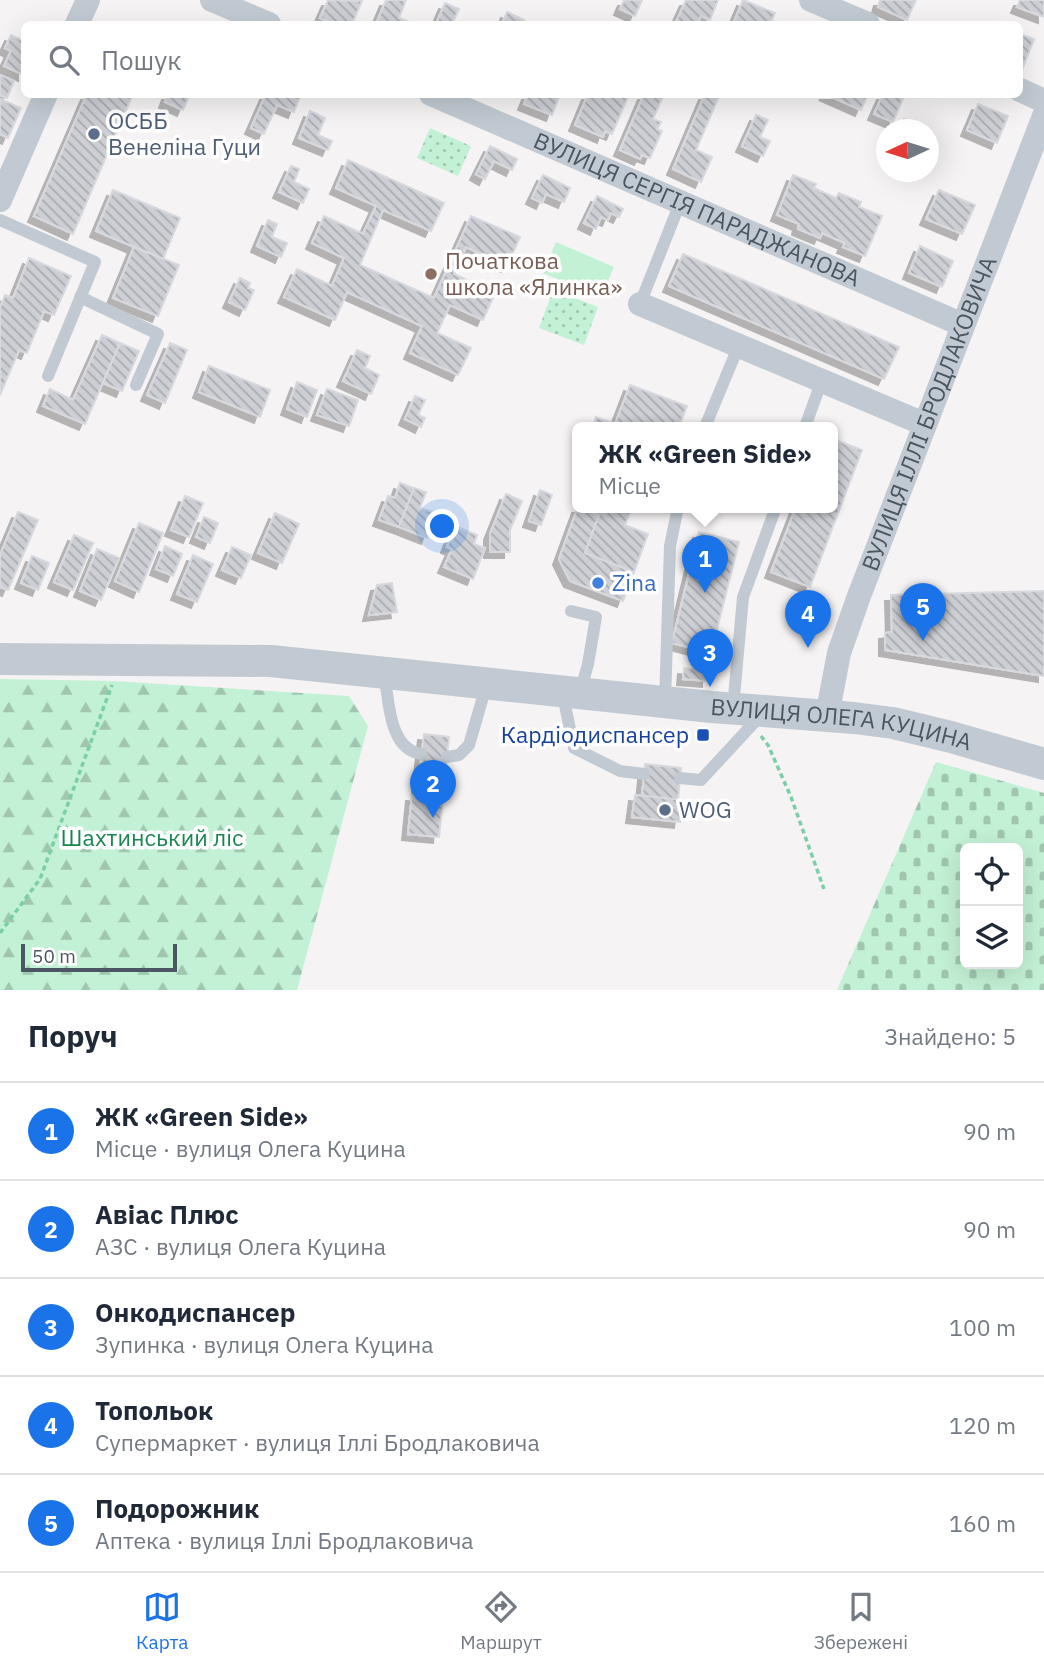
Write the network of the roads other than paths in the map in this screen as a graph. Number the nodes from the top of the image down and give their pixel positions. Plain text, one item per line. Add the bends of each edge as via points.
1 (88, 0) edge
2 (212, 0) edge
3 (811, 0) edge
4 (78, 21) edge
5 (262, 21) edge
6 (861, 21) edge
7 (1023, 91) edge
8 (44, 98) edge
9 (440, 98) edge
10 (1044, 101) edge
11 (1044, 116) edge
12 (0, 200) edge
13 (680, 202) junction
14 (0, 220) edge
15 (80, 297) junction
16 (640, 304) joint
17 (963, 325) junction
18 (739, 345) junction
19 (48, 376) dead end
20 (822, 380) junction
21 (136, 385) dead end
22 (707, 422) edge
23 (808, 422) edge
24 (924, 424) junction
25 (677, 513) edge
26 (774, 513) edge
27 (571, 611) dead end
28 (0, 659) edge
29 (384, 672) junction
30 (487, 683) junction
31 (571, 692) junction
32 (665, 701) junction
33 (750, 715) junction
34 (827, 716) junction
35 (422, 754) dead end
36 (447, 757) dead end
37 (1044, 764) edge
38 (644, 774) dead end
39 (680, 778) dead end

1 - 4 street
2 - 5 street
3 - 6 street
7 - 10 street
8 - 12 street
9 - 13 street, ВУЛИЦЯ СЕРГІЯ ПАРАДЖАНОВА
11 - 17 street, ВУЛИЦЯ ІЛЛІ БРОДЛАКОВИЧА
13 - 16 lane
13 - 17 street, ВУЛИЦЯ СЕРГІЯ ПАРАДЖАНОВА
14 - 15 lane via 95,262
15 - 19 lane
15 - 21 lane via 158,334
16 - 18 street
17 - 24 street, ВУЛИЦЯ ІЛЛІ БРОДЛАКОВИЧА
18 - 20 street
18 - 22 lane
20 - 23 lane
20 - 24 street
24 - 34 street, ВУЛИЦЯ ІЛЛІ БРОДЛАКОВИЧА via 839,653
25 - 32 lane via 670,546
26 - 33 lane via 743,597
27 - 31 lane via 596,617 589,664
28 - 29 street, ВУЛИЦЯ ОЛЕГА КУЦИНА via 271,661
29 - 30 street, ВУЛИЦЯ ОЛЕГА КУЦИНА
29 - 35 lane via 394,729 402,746
30 - 31 street, ВУЛИЦЯ ОЛЕГА КУЦИНА
30 - 36 lane via 469,745 459,755
31 - 32 street, ВУЛИЦЯ ОЛЕГА КУЦИНА
31 - 38 lane via 574,748 620,771
32 - 33 street, ВУЛИЦЯ ОЛЕГА КУЦИНА
33 - 34 street, ВУЛИЦЯ ОЛЕГА КУЦИНА
33 - 39 lane via 701,780
34 - 37 street, ВУЛИЦЯ ОЛЕГА КУЦИНА via 893,723

